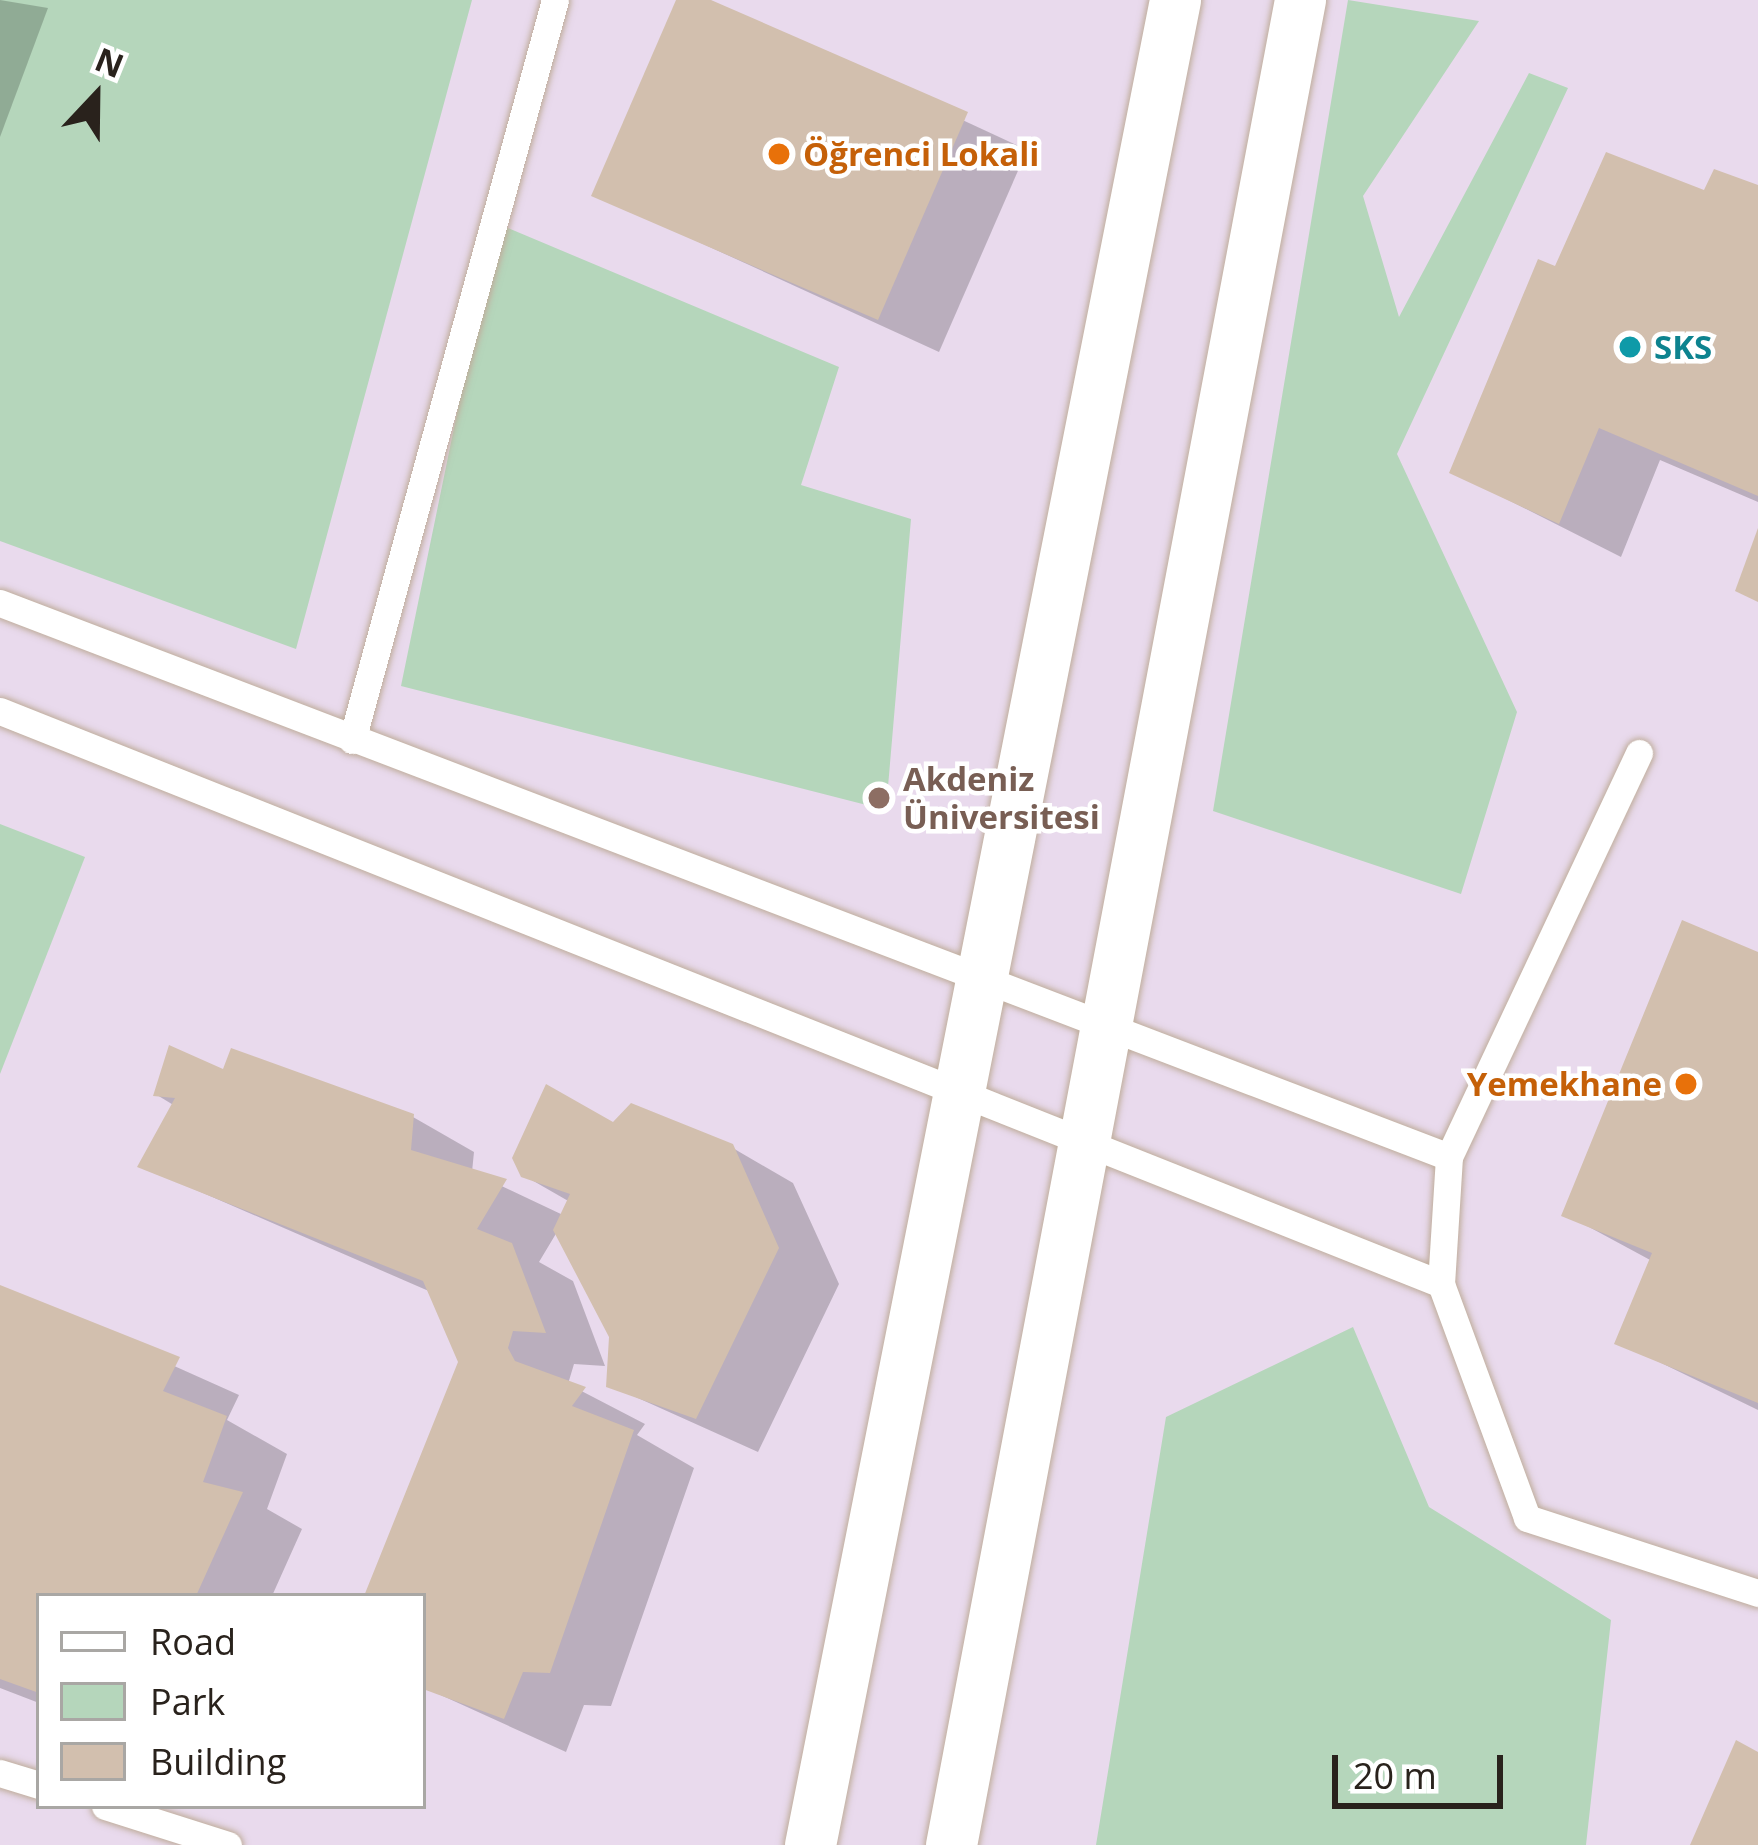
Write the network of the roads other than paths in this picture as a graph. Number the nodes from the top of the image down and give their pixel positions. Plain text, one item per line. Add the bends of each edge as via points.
1 (555, 0) edge
2 (1175, 0) edge
3 (1300, 0) edge
4 (0, 603) edge
5 (0, 712) edge
6 (352, 740) junction
7 (1639, 753) dead end
8 (976, 983) junction
9 (1112, 1032) junction
10 (954, 1091) junction
11 (1091, 1142) junction
12 (1449, 1157) junction
13 (1441, 1284) junction
14 (1758, 1593) edge
15 (0, 1773) edge
16 (36, 1784) edge
17 (114, 1809) edge
18 (228, 1845) edge
19 (810, 1845) edge
20 (951, 1845) edge

1 - 6 lane
2 - 8 street
3 - 9 street
4 - 6 lane
5 - 10 lane
6 - 8 lane
7 - 12 lane
8 - 9 lane
8 - 10 street
9 - 11 street
9 - 12 lane
10 - 11 lane
10 - 19 street
11 - 13 lane
11 - 20 street
12 - 13 lane
13 - 14 lane via 1527,1517
15 - 16 lane
17 - 18 lane

